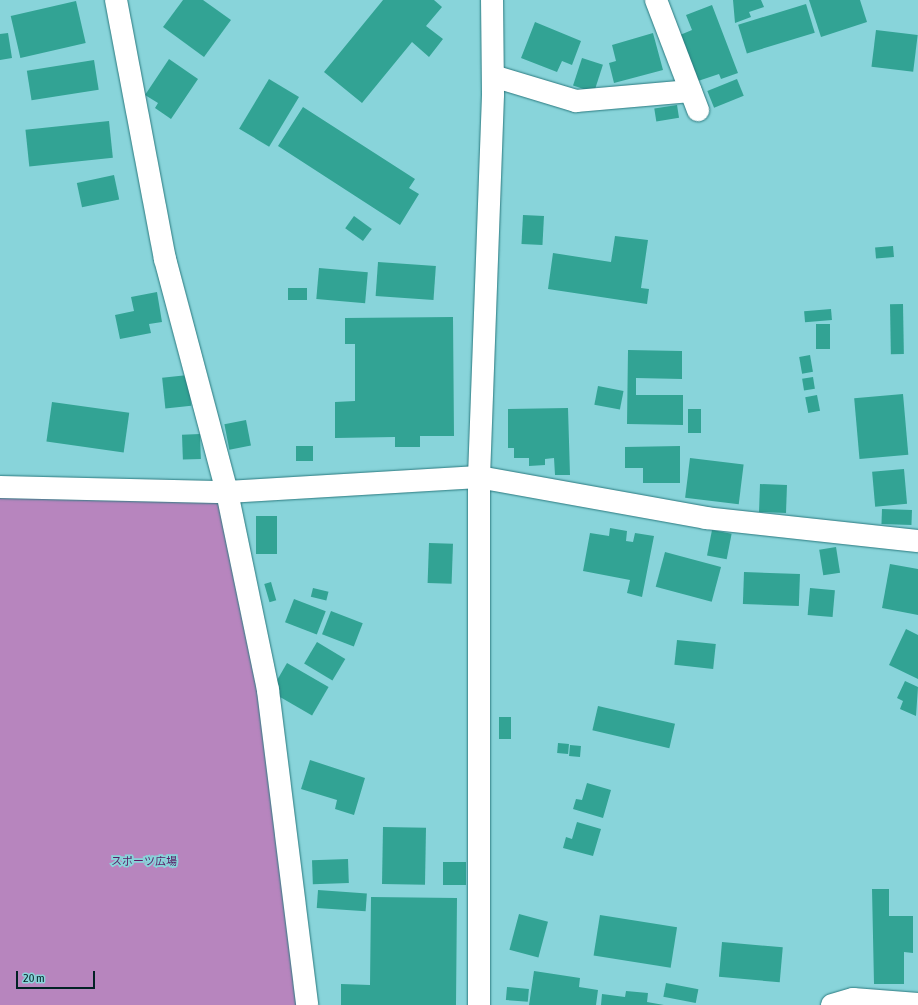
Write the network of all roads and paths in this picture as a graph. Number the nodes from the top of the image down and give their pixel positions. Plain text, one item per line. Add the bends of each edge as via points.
1 (116, 0) edge
2 (492, 0) edge
3 (656, 0) edge
4 (493, 76) junction
5 (479, 478) junction
6 (0, 487) edge
7 (226, 492) junction
8 (918, 541) edge
9 (918, 1004) edge
10 (307, 1005) edge
11 (479, 1005) edge
12 (832, 1005) edge

1 - 7 street via 165,259
2 - 4 street
3 - 4 street via 695,101 576,101
4 - 5 street
5 - 7 street
5 - 8 street via 706,518
5 - 11 street
6 - 7 street
7 - 10 street via 268,690
9 - 12 street via 853,999

